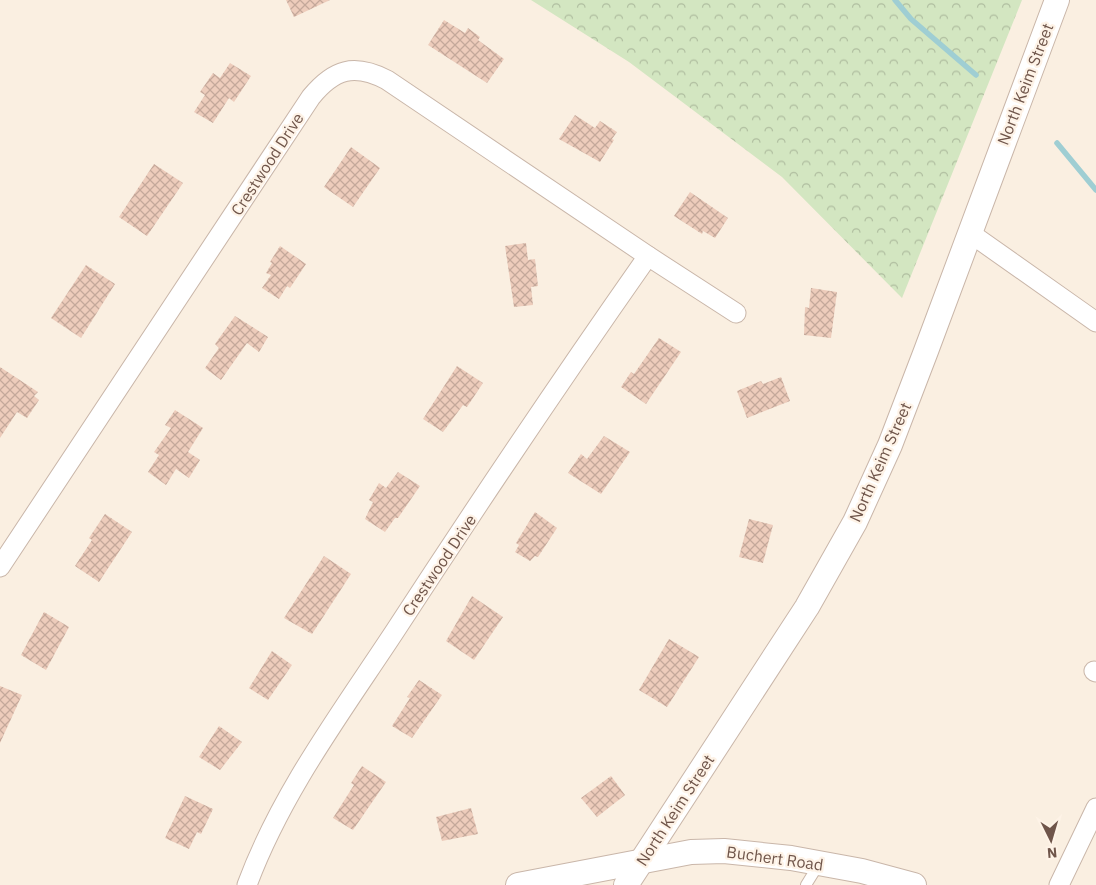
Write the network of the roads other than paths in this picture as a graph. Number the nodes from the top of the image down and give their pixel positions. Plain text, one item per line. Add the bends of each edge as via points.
1 (1056, 0) edge
2 (970, 233) junction
3 (648, 256) junction
4 (736, 313) dead end
5 (1096, 322) edge
6 (0, 566) edge
7 (1096, 808) edge
8 (641, 861) junction
9 (819, 864) junction
10 (527, 884) edge
11 (248, 885) edge
12 (626, 885) edge
13 (806, 885) edge
14 (914, 885) edge
15 (1059, 885) edge

1 - 2 street, North Keim Street
2 - 5 street
2 - 8 street, North Keim Street via 890,445 833,564
3 - 4 street, Crestwood Drive
3 - 6 street, Crestwood Drive via 388,80 357,70 341,72 325,81 310,97
3 - 11 street, Crestwood Drive via 292,788 256,861
7 - 15 street
8 - 9 street, Buchert Road via 724,850
8 - 10 street, Buchert Road
8 - 12 street, North Keim Street
9 - 13 lane
9 - 14 street, Buchert Road

